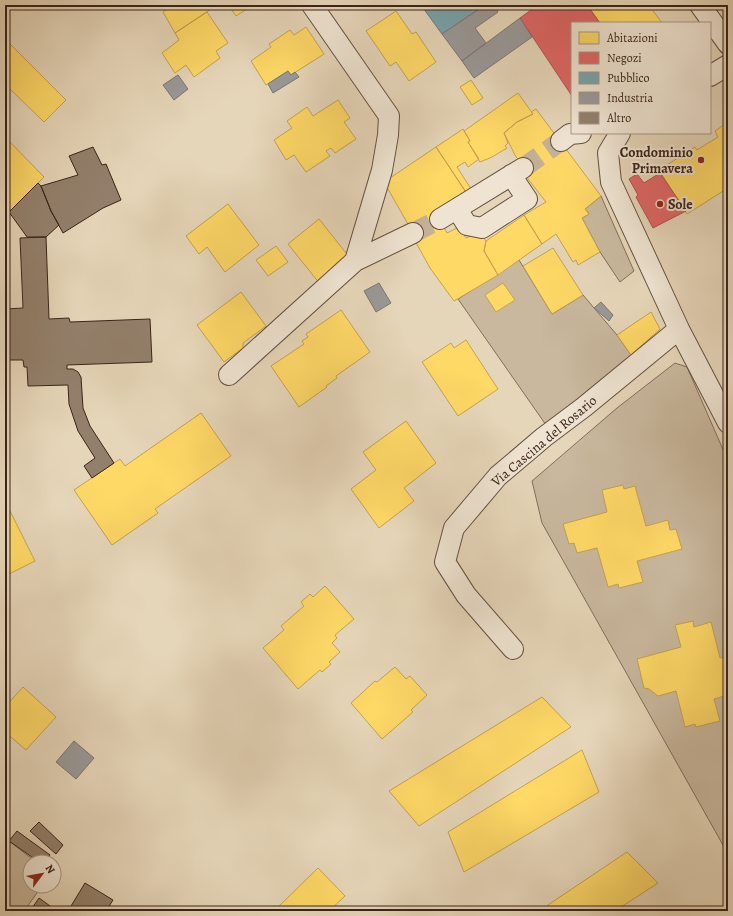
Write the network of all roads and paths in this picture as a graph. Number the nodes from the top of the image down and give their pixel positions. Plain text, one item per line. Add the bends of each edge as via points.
1 (312, 5) edge
2 (700, 5) edge
3 (728, 44) edge
4 (728, 65) edge
5 (711, 75) edge
6 (571, 134) edge
7 (619, 134) edge
8 (561, 141) tunnel mouth
9 (517, 171) joint
10 (413, 233) tunnel mouth
11 (355, 261) junction
12 (679, 328) junction
13 (229, 375) dead end
14 (728, 423) edge
15 (513, 649) dead end

1 - 11 street via 389,116 382,170
2 - 3 street
4 - 5 street
6 - 8 street
7 - 12 street via 608,153 610,182
9 - 9 street via 448,214 467,225 482,228 527,199
10 - 11 street
11 - 13 street
12 - 14 street
12 - 15 street, Via Cascina del Rosario via 498,476 454,528 444,562 466,595

